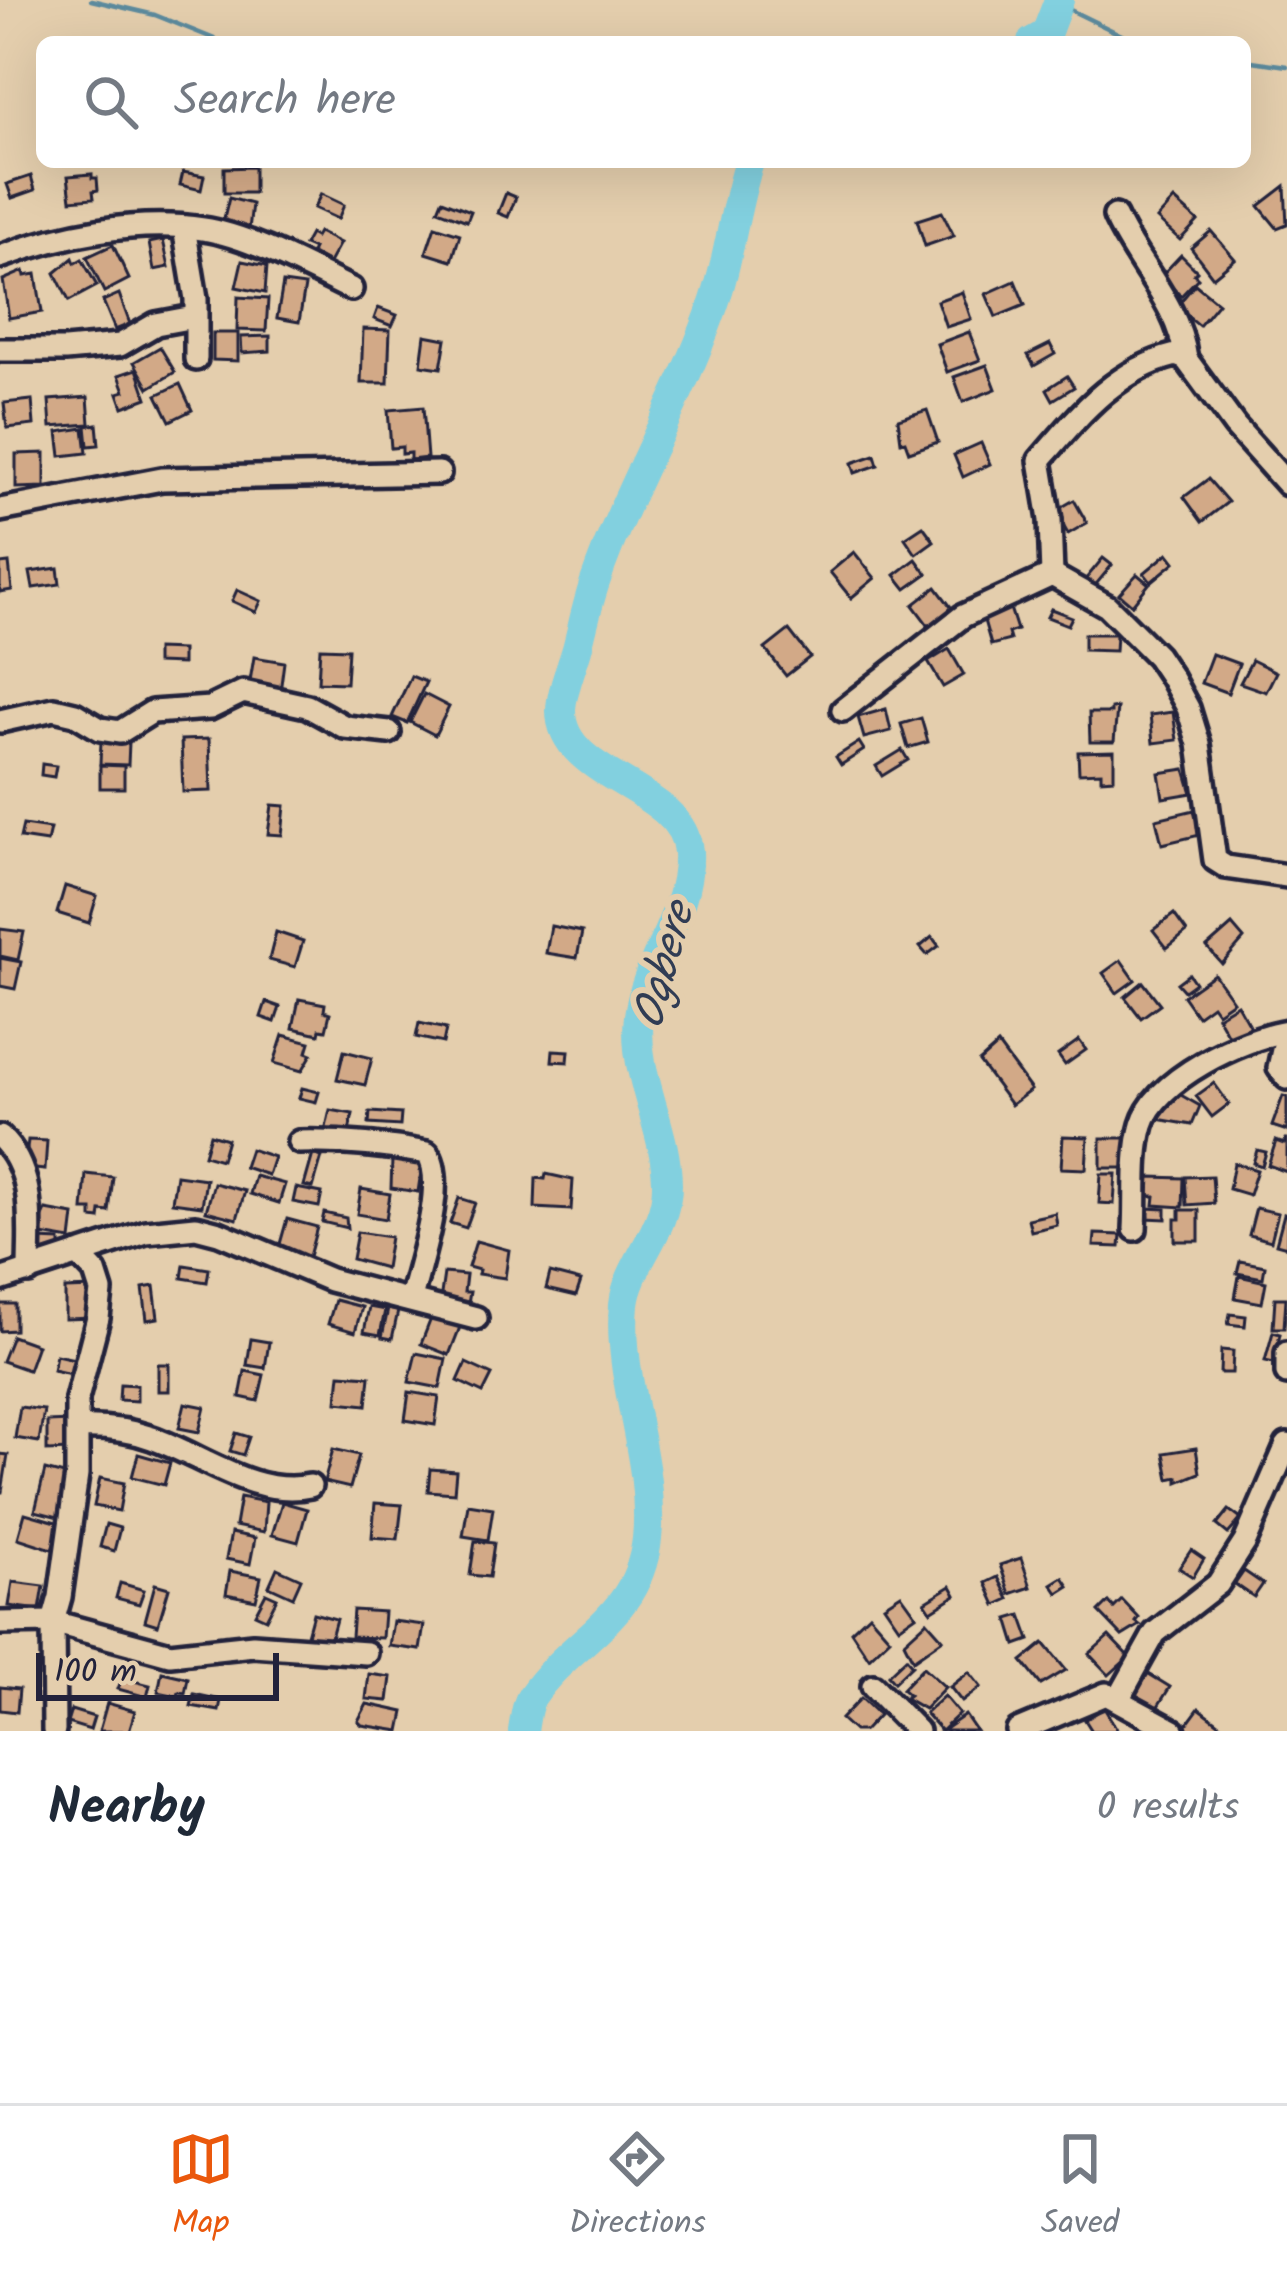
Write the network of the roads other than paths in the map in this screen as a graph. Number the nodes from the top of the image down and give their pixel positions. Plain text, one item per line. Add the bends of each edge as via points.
1 (1115, 216) dead end
2 (184, 227) junction
3 (0, 257) edge
4 (350, 290) dead end
5 (194, 317) junction
6 (0, 350) edge
7 (196, 359) dead end
8 (1186, 359) junction
9 (439, 473) dead end
10 (1287, 484) edge
11 (0, 509) edge
12 (1052, 575) junction
13 (844, 710) dead end
14 (0, 721) edge
15 (388, 732) dead end
16 (1287, 876) edge
17 (1287, 1032) edge
18 (1287, 1078) edge
19 (0, 1137) edge
20 (298, 1142) dead end
21 (1135, 1229) dead end
22 (78, 1255) junction
23 (29, 1272) junction
24 (0, 1280) edge
25 (411, 1299) junction
26 (476, 1318) dead end
27 (1287, 1353) edge
28 (1287, 1373) edge
29 (79, 1428) junction
30 (1287, 1445) edge
31 (310, 1486) dead end
32 (53, 1622) junction
33 (0, 1623) edge
34 (366, 1653) dead end
35 (873, 1686) dead end
36 (1119, 1698) junction
37 (54, 1731) edge
38 (917, 1731) edge
39 (1018, 1731) edge
40 (1174, 1731) edge

1 - 8 street via 1174,314
2 - 3 street via 47,240
2 - 4 street via 299,263
2 - 5 street
5 - 6 street via 156,324 120,345
5 - 7 street
8 - 10 street
8 - 12 street via 1137,367 1040,460
9 - 11 street via 162,479
12 - 13 street via 963,616
12 - 16 street via 1107,606 1171,677 1199,744 1215,860
14 - 15 street via 54,709 120,732 152,712 210,708 243,692 307,706 345,727
17 - 18 street via 1279,1068
17 - 21 street via 1234,1047 1148,1108
19 - 23 street via 26,1179
20 - 25 street via 397,1148 434,1162
22 - 23 street
22 - 25 street via 146,1232 196,1227 331,1280
22 - 29 street via 100,1291 77,1399
23 - 24 street
25 - 26 street
27 - 28 street
29 - 31 street via 148,1437 259,1485
29 - 32 street
30 - 36 street via 1218,1584 1155,1633
32 - 33 street
32 - 34 street via 170,1654 253,1645
32 - 37 street
35 - 38 street
36 - 39 street via 1106,1694
36 - 40 street

